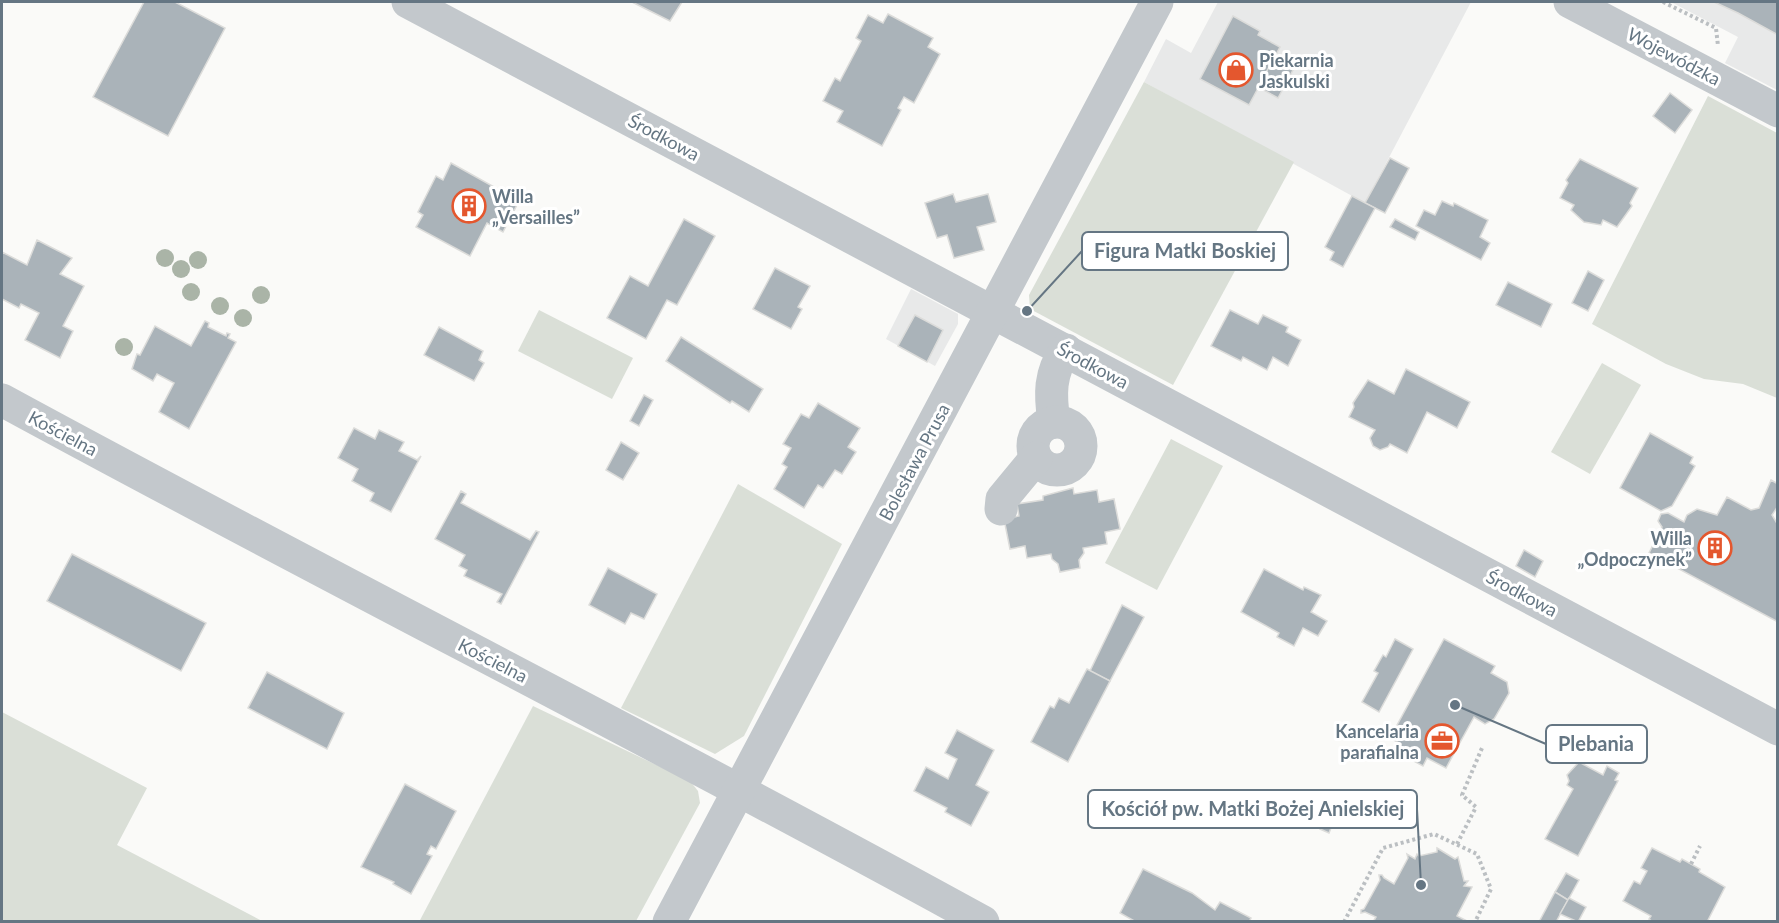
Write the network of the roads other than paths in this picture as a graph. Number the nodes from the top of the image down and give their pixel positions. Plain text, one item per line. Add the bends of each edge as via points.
1 (408, 2) edge
2 (1157, 2) edge
3 (1570, 2) edge
4 (1778, 111) edge
5 (993, 312) junction
6 (1065, 350) junction
7 (2, 400) edge
8 (1001, 509) dead end
9 (1778, 729) edge
10 (741, 788) junction
11 (669, 921) edge
12 (983, 921) edge

1 - 5 street, Środkowa
2 - 5 street, Bolesława Prusa
3 - 4 street, Wojewódzka
5 - 6 street, Środkowa
5 - 10 street, Bolesława Prusa
6 - 8 street via 1057,362 1050,389 1054,422 1035,435 1036,458 1002,499
6 - 9 street, Środkowa
7 - 10 street, Kościelna via 266,543
10 - 11 street, Bolesława Prusa
10 - 12 street, Kościelna

